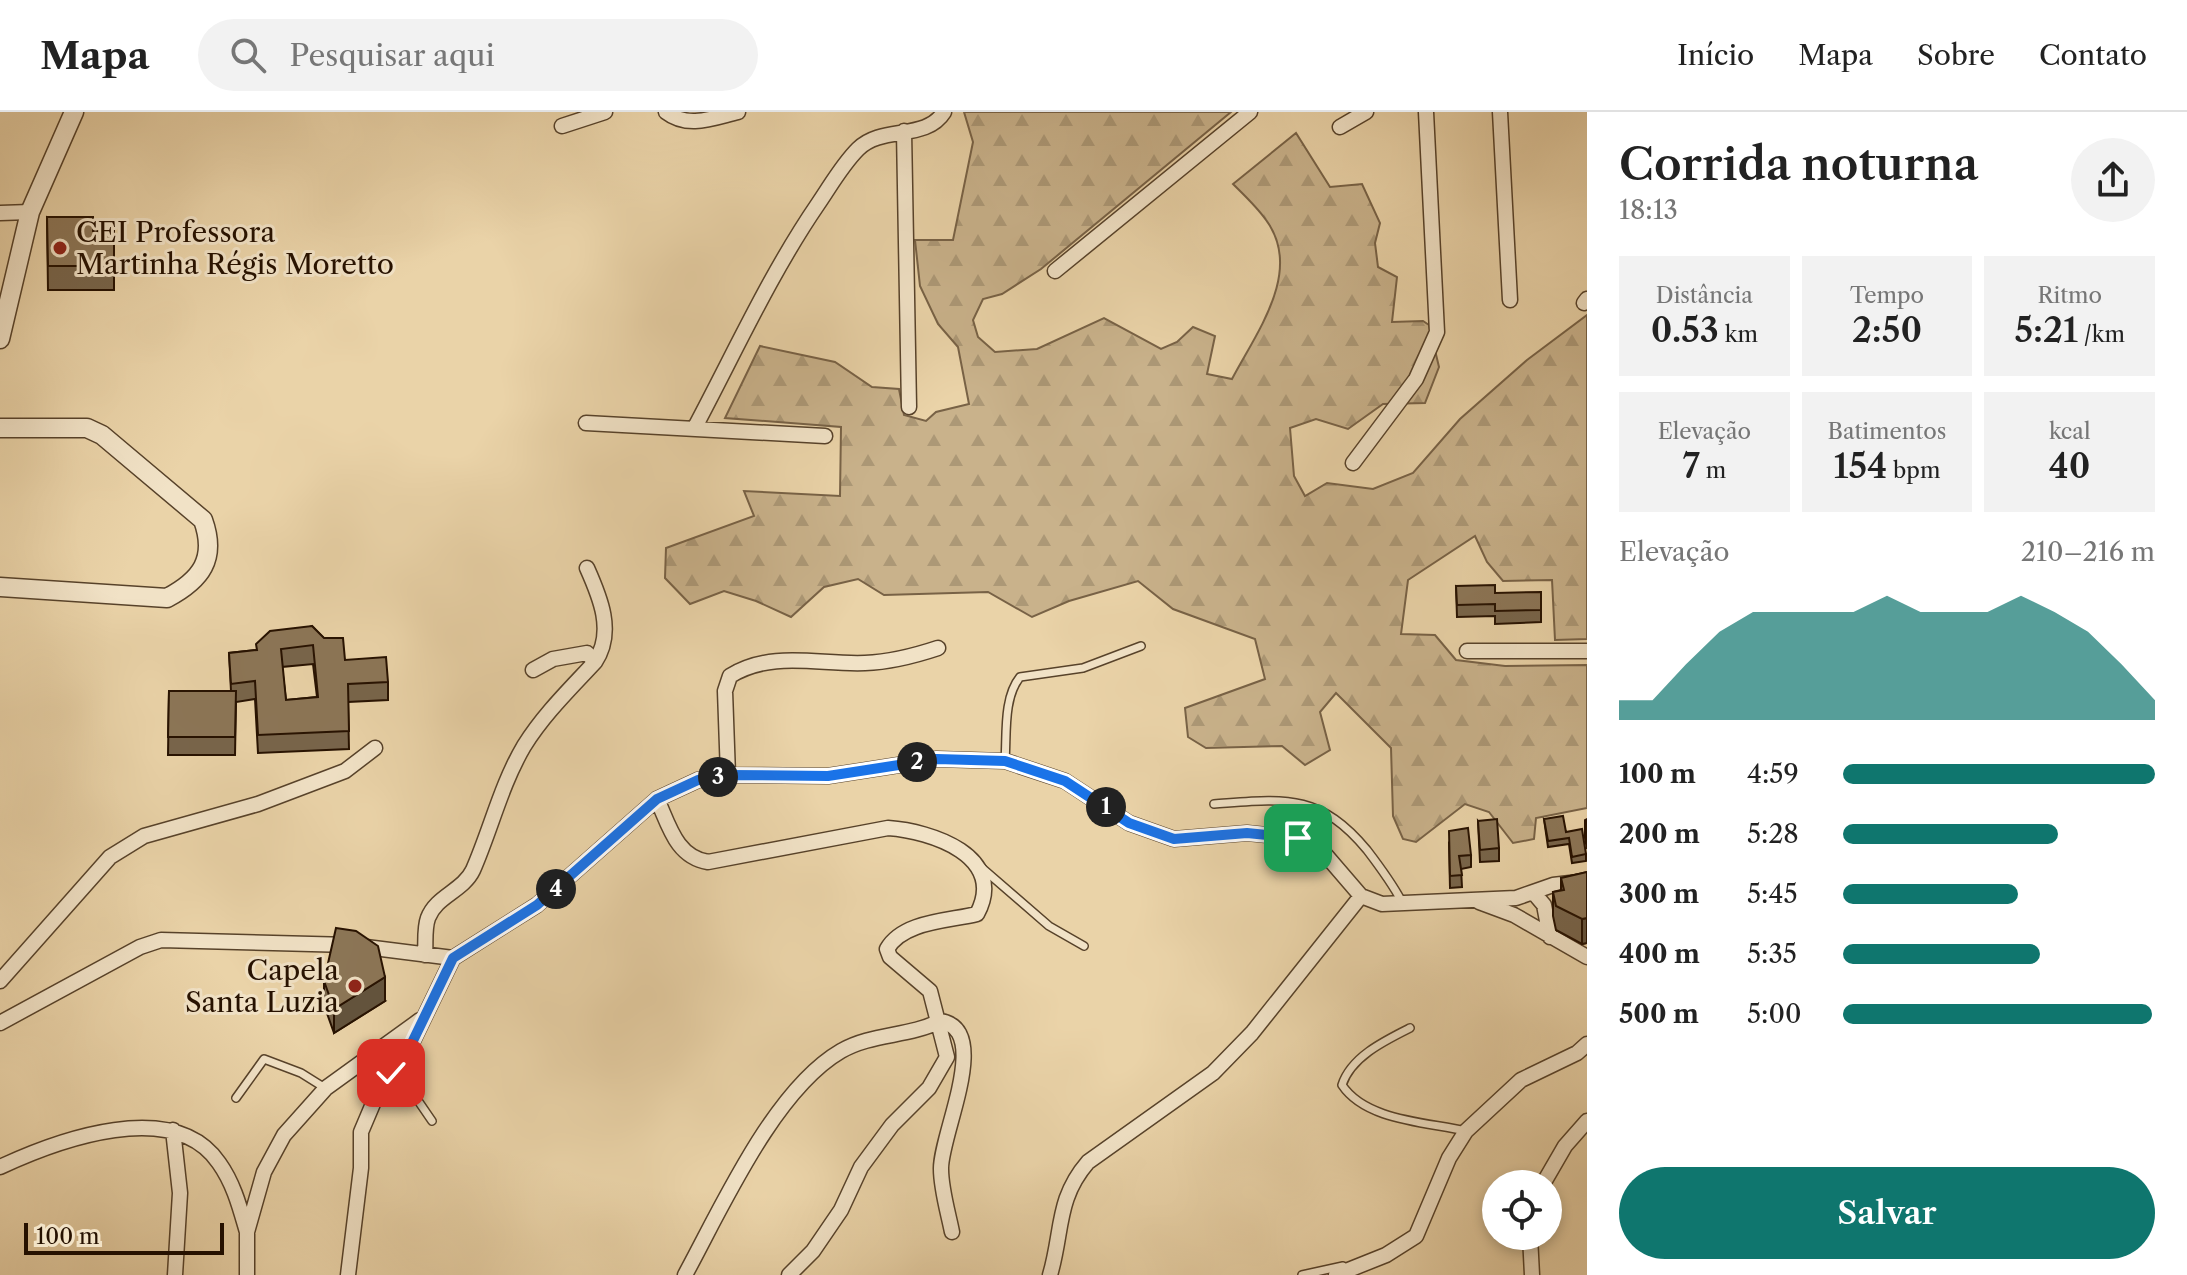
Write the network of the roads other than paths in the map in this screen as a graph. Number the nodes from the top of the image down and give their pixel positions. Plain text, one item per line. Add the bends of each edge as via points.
1 (74, 112) edge
2 (605, 112) edge
3 (666, 112) edge
4 (738, 112) edge
5 (944, 112) edge
6 (1250, 112) edge
7 (1366, 112) edge
8 (1426, 112) edge
9 (1500, 112) edge
10 (562, 126) dead end
11 (1340, 127) dead end
12 (904, 131) junction
13 (30, 212) junction
14 (0, 213) edge
15 (1055, 271) dead end
16 (1510, 300) dead end
17 (0, 339) edge
18 (909, 407) dead end
19 (586, 423) dead end
20 (0, 428) edge
21 (694, 429) junction
22 (825, 436) dead end
23 (1353, 463) dead end
24 (587, 568) dead end
25 (0, 587) edge
26 (1141, 646) dead end
27 (938, 648) dead end
28 (1467, 651) dead end
29 (1587, 651) edge
30 (595, 662) junction
31 (533, 670) dead end
32 (375, 748) dead end
33 (1005, 761) junction
34 (728, 775) junction
35 (657, 799) junction
36 (1214, 804) dead end
37 (969, 856) junction
38 (1584, 882) edge
39 (1533, 892) junction
40 (1361, 896) junction
41 (1516, 898) junction
42 (1475, 901) junction
43 (1403, 906) junction
44 (1544, 910) junction
45 (1514, 915) junction
46 (1529, 924) junction
47 (1550, 937) junction
48 (1084, 946) dead end
49 (425, 955) junction
50 (1587, 957) edge
51 (453, 958) junction
52 (0, 981) edge
53 (424, 1018) junction
54 (940, 1021) junction
55 (0, 1023) edge
56 (1410, 1028) dead end
57 (1587, 1044) edge
58 (391, 1073) junction
59 (326, 1088) junction
60 (236, 1098) dead end
61 (432, 1121) dead end
62 (1587, 1121) edge
63 (173, 1130) junction
64 (1466, 1131) junction
65 (0, 1167) edge
66 (1551, 1170) edge
67 (247, 1232) junction
68 (952, 1232) dead end
69 (1531, 1250) edge
70 (1361, 1263) junction
71 (175, 1275) edge
72 (247, 1275) edge
73 (348, 1275) edge
74 (685, 1275) edge
75 (789, 1275) edge
76 (1050, 1275) edge
77 (1302, 1275) edge
78 (1336, 1275) edge
79 (1532, 1275) edge

1 - 13 street
2 - 10 street
3 - 4 street via 697,122
5 - 12 street via 937,123
6 - 15 street
7 - 11 street
8 - 23 street via 1437,332 1416,379
9 - 16 street
12 - 18 street
12 - 21 street via 871,138 844,165 787,254
13 - 14 street
13 - 17 street
19 - 21 street
20 - 25 street via 87,428 102,435 203,520 208,535 206,563 199,574 167,598
21 - 22 street
24 - 30 street via 605,618
26 - 33 lane via 1083,668 1020,677 1008,713
27 - 34 street via 863,664 760,662 730,676 725,691
28 - 29 street
30 - 31 street via 587,653 567,655
30 - 49 street via 558,700 524,747 472,873 426,921
32 - 52 street via 345,771 258,804 144,836 110,857
33 - 34 street via 937,759 828,776
33 - 40 street via 1065,781 1129,823 1174,839 1247,833 1298,838 1324,853
34 - 35 street via 698,780
35 - 37 street via 682,851 693,860 708,862 888,828 937,837
35 - 51 street via 537,905
36 - 43 lane via 1266,800 1329,812 1392,882
37 - 48 lane via 1026,909
37 - 54 street via 983,888 977,914 924,925 887,949 930,991
38 - 39 street
38 - 44 street via 1557,894
39 - 41 street
39 - 44 street
40 - 43 street
40 - 76 street via 1252,1033 1213,1073 1088,1162 1073,1180 1064,1199
41 - 42 street
41 - 45 street
42 - 43 street
42 - 45 street
44 - 46 street
44 - 47 street
45 - 46 street
46 - 47 street
47 - 50 street
49 - 51 street
49 - 55 street via 350,945 161,940
51 - 53 street
53 - 58 street
53 - 59 street
54 - 68 street via 959,1030 965,1061 941,1169
54 - 74 street via 871,1037 839,1052 799,1085 773,1116
54 - 75 street via 947,1057 941,1073 892,1125 813,1251
56 - 64 lane via 1347,1069 1342,1085 1353,1101 1390,1115
57 - 64 street via 1521,1080
58 - 61 lane via 408,1086
58 - 73 street via 361,1132
59 - 60 lane via 264,1059
59 - 67 street via 284,1135 264,1172
62 - 66 street
63 - 65 street via 114,1130
63 - 67 street via 218,1160
63 - 71 street via 180,1193
64 - 70 street via 1416,1236
67 - 72 street
69 - 79 street
70 - 77 lane
70 - 78 street

